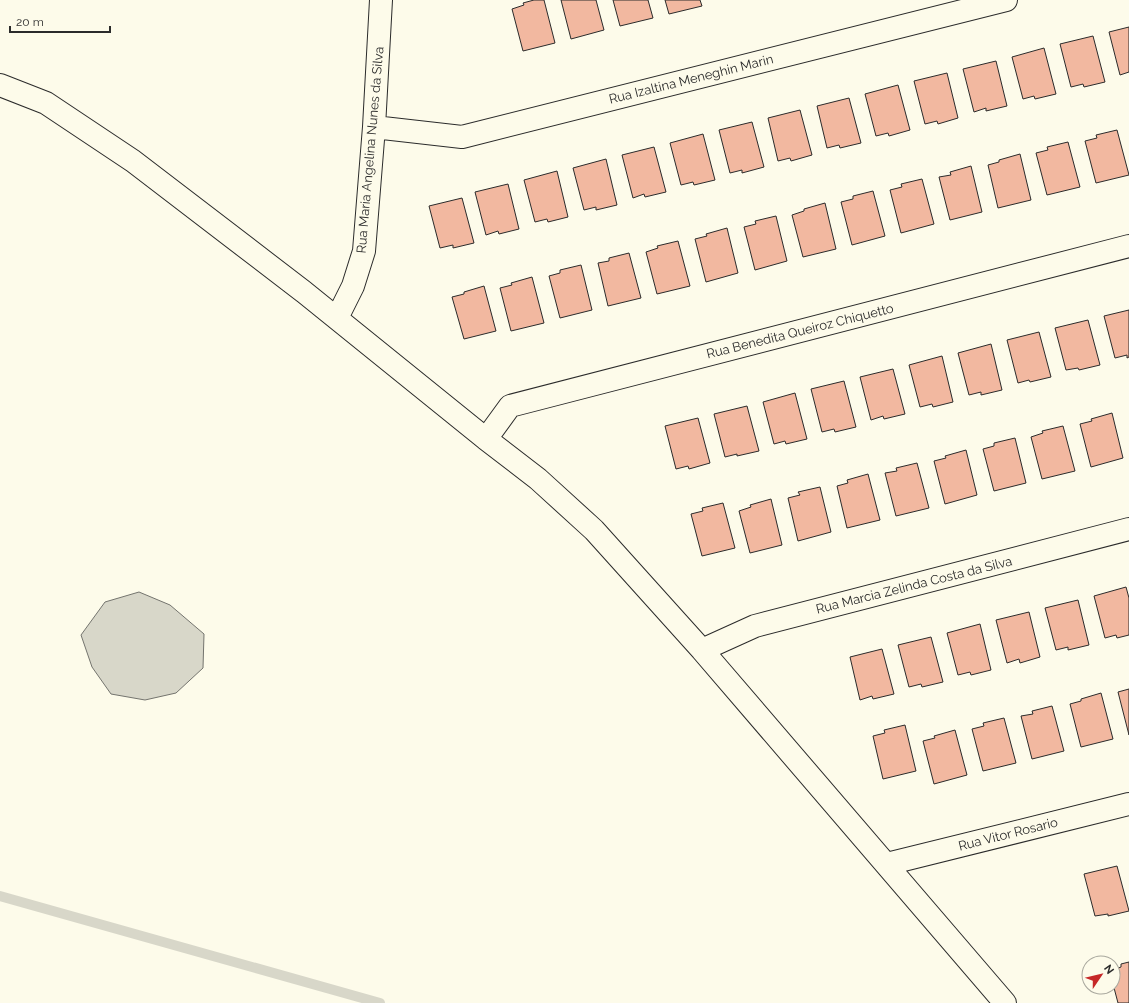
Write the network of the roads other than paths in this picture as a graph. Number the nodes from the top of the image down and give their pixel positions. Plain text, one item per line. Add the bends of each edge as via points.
1 (381, 0) edge
2 (1006, 0) edge
3 (0, 85) edge
4 (374, 127) junction
5 (1129, 246) edge
6 (337, 318) junction
7 (486, 439) junction
8 (1129, 529) edge
9 (702, 650) junction
10 (1129, 804) edge
11 (887, 864) junction
12 (1005, 1003) edge

1 - 4 street, Rua Maria Angelina Nunes da Silva
2 - 4 street, Rua Izaltina Meneghin Marin via 462,137
3 - 6 street via 46,102 132,161
4 - 6 street, Rua Maria Angelina Nunes da Silva via 364,251 353,286
5 - 7 street, Rua Benedita Queiroz Chiquetto via 510,406
6 - 7 street
7 - 9 street via 538,479 594,530
8 - 9 street, Rua Marcia Zelinda Costa da Silva via 755,626
9 - 11 street
10 - 11 street, Rua Vitor Rosario
11 - 12 street

